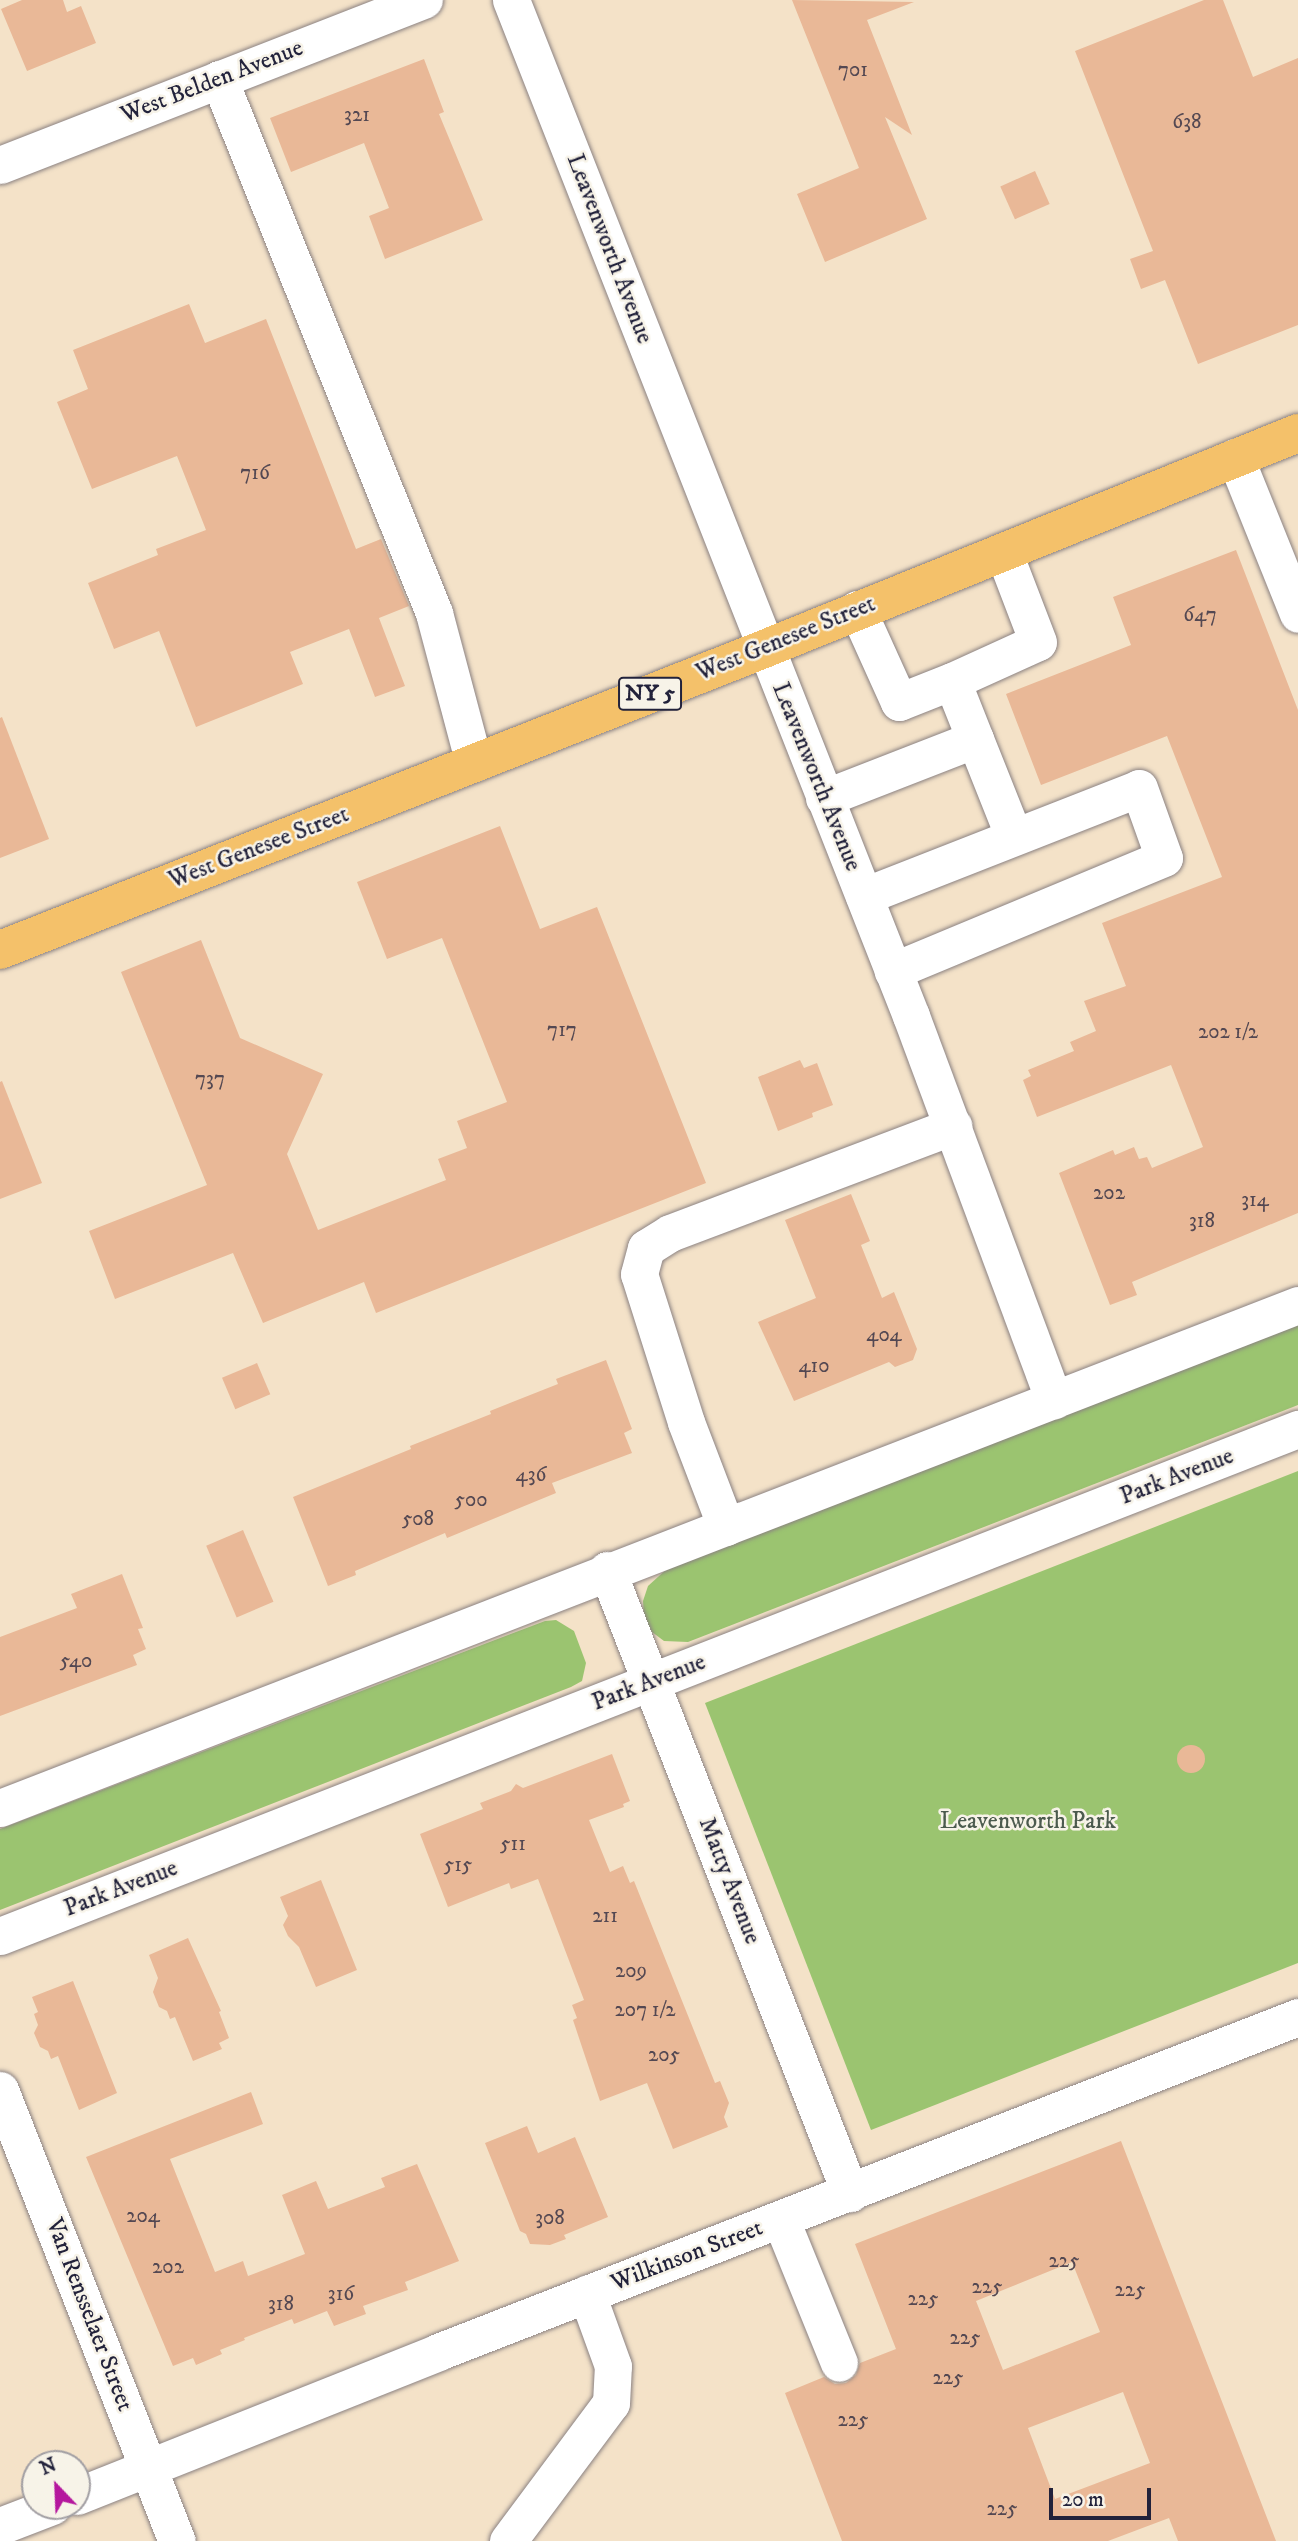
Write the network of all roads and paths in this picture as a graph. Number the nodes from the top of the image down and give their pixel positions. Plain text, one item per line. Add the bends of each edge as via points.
1 (424, 0) edge
2 (512, 0) edge
3 (219, 79) junction
4 (0, 165) edge
5 (1298, 433) edge
6 (1235, 457) junction
7 (1003, 551) junction
8 (1291, 576) edge
9 (857, 609) junction
10 (1298, 614) edge
11 (764, 649) junction
12 (952, 681) junction
13 (975, 739) junction
14 (474, 763) junction
15 (824, 798) junction
16 (1014, 837) junction
17 (864, 896) junction
18 (0, 950) edge
19 (893, 971) junction
20 (953, 1126) junction
21 (1298, 1304) edge
22 (1054, 1400) junction
23 (1298, 1429) edge
24 (726, 1527) junction
25 (607, 1570) junction
26 (651, 1683) junction
27 (0, 1808) edge
28 (0, 1936) edge
29 (1298, 2017) edge
30 (0, 2090) edge
31 (850, 2193) junction
32 (781, 2220) junction
33 (587, 2294) junction
34 (839, 2363) dead end
35 (149, 2469) junction
36 (91, 2491) edge
37 (21, 2518) edge
38 (0, 2526) edge
39 (177, 2541) edge
40 (508, 2541) edge

1 - 3 street, West Belden Avenue
2 - 11 street, Leavenworth Avenue
3 - 4 street, West Belden Avenue
3 - 14 street via 434,613
5 - 6 main road, West Genesee Street / NY 5
6 - 7 main road, West Genesee Street / NY 5
6 - 8 street
7 - 9 main road, West Genesee Street / NY 5
7 - 12 street via 1038,642
8 - 10 street
9 - 11 main road, West Genesee Street / NY 5
9 - 12 street via 899,702
11 - 14 main road, West Genesee Street / NY 5
11 - 15 street, Leavenworth Avenue
12 - 13 street
13 - 15 street
13 - 16 street
14 - 18 main road, West Genesee Street / NY 5
15 - 17 street, Leavenworth Avenue
16 - 17 street
16 - 19 street via 1139,788 1164,858
17 - 19 street, Leavenworth Avenue
19 - 20 street, Leavenworth Avenue
20 - 22 street, Leavenworth Avenue
20 - 24 street via 670,1233 646,1248 639,1274 686,1422
21 - 22 street
22 - 24 street
23 - 26 street, Park Avenue
24 - 25 street
25 - 26 street, Matty Avenue
25 - 27 street
26 - 28 street, Park Avenue
26 - 31 street, Matty Avenue
29 - 31 street, Wilkinson Street
30 - 35 street, Van Rensselaer Street
31 - 32 street, Wilkinson Street
32 - 33 street, Wilkinson Street
32 - 34 street
33 - 35 street, Wilkinson Street
33 - 40 street via 613,2366 611,2403
35 - 36 street, Wilkinson Street
35 - 39 street, Van Rensselaer Street
37 - 38 street

